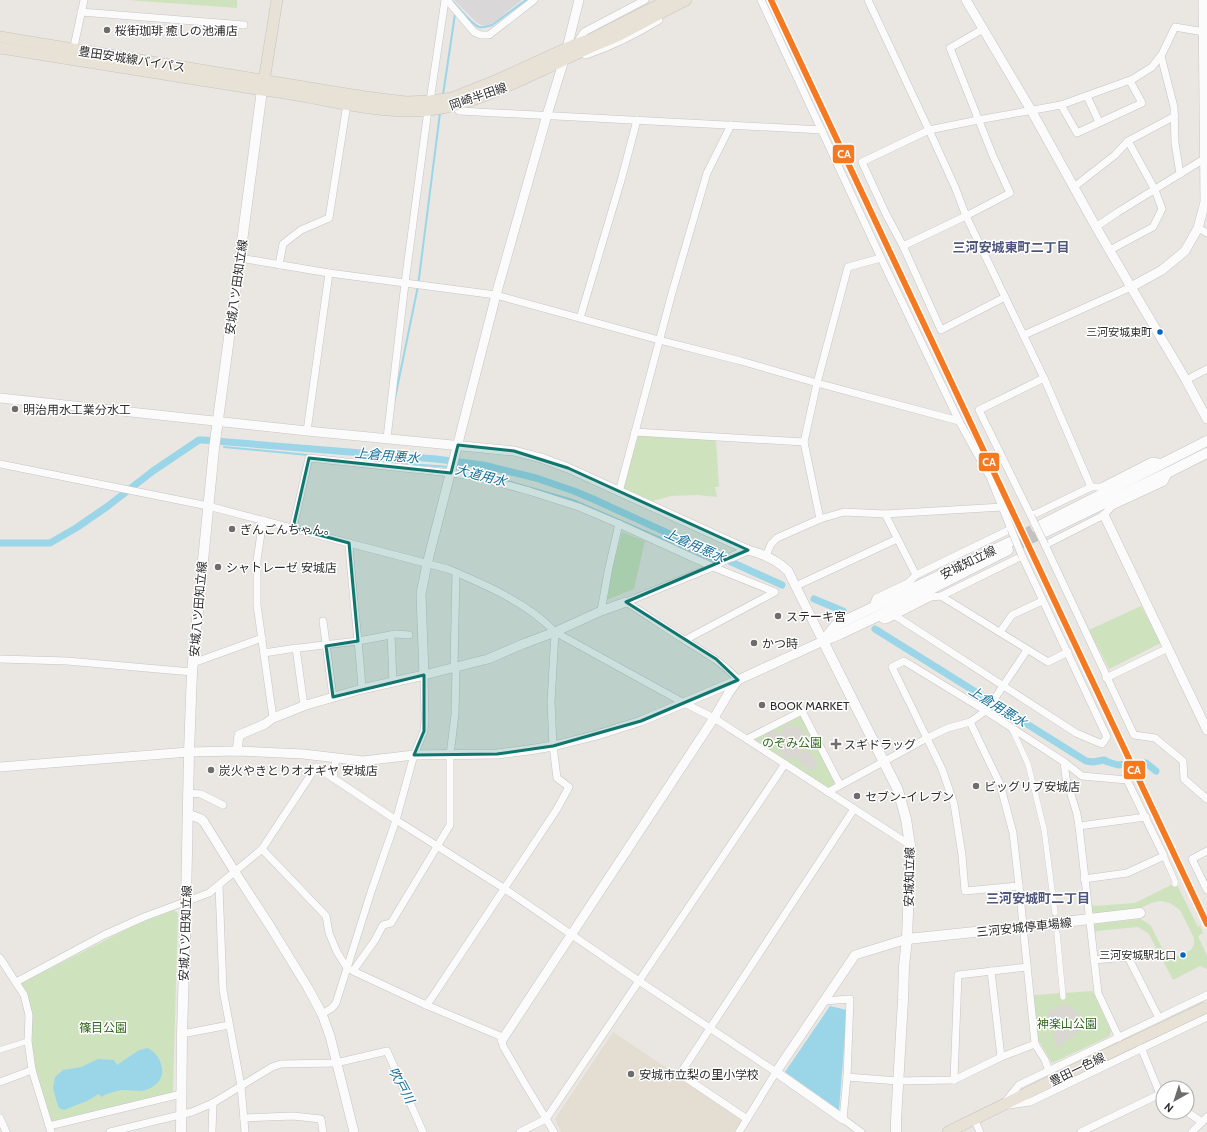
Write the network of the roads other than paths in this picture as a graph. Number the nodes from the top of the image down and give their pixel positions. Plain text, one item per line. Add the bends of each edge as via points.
1 (84, 0) edge
2 (277, 0) edge
3 (446, 0) edge
4 (534, 0) edge
5 (579, 0) edge
6 (645, 0) edge
7 (668, 0) edge
8 (686, 0) edge
9 (694, 0) edge
10 (761, 0) edge
11 (868, 0) edge
12 (966, 0) edge
13 (1203, 0) edge
14 (658, 10) junction
15 (81, 12) junction
16 (244, 24) dead end
17 (983, 29) junction
18 (1204, 32) junction
19 (0, 38) edge
20 (0, 48) edge
21 (571, 52) junction
22 (73, 54) junction
23 (1161, 56) junction
24 (1130, 81) junction
25 (263, 85) junction
26 (1087, 96) junction
27 (347, 104) junction
28 (455, 105) junction
29 (1061, 105) junction
30 (429, 106) junction
31 (1031, 110) junction
32 (547, 115) junction
33 (1175, 116) junction
34 (637, 120) junction
35 (978, 120) junction
36 (1099, 122) junction
37 (1206, 122) edge
38 (731, 125) junction
39 (822, 130) junction
40 (929, 130) junction
41 (1128, 141) junction
42 (1204, 159) junction
43 (1180, 174) junction
44 (1074, 187) junction
45 (1155, 190) junction
46 (966, 216) junction
47 (1096, 227) junction
48 (1198, 228) junction
49 (1207, 233) edge
50 (903, 246) junction
51 (1110, 250) junction
52 (240, 258) junction
53 (881, 258) junction
54 (278, 265) junction
55 (329, 273) junction
56 (405, 283) junction
57 (1131, 287) junction
58 (496, 295) junction
59 (1005, 297) junction
60 (580, 318) junction
61 (1024, 335) junction
62 (659, 340) junction
63 (1207, 369) edge
64 (1044, 378) junction
65 (1186, 380) junction
66 (817, 383) junction
67 (0, 398) edge
68 (1207, 418) edge
69 (959, 421) junction
70 (218, 422) junction
71 (307, 432) junction
72 (636, 432) junction
73 (387, 438) junction
74 (1207, 441) edge
75 (804, 442) junction
76 (457, 450) junction
77 (1207, 453) edge
78 (1165, 463) junction
79 (0, 464) edge
80 (451, 472) junction
81 (1170, 472) junction
82 (1091, 487) junction
83 (619, 492) junction
84 (208, 506) junction
85 (1002, 507) junction
86 (885, 514) junction
87 (1104, 515) junction
88 (1031, 516) junction
89 (262, 520) junction
90 (820, 520) junction
91 (619, 524) junction
92 (293, 528) junction
93 (1011, 529) junction
94 (897, 539) junction
95 (349, 543) junction
96 (1011, 544) tunnel mouth
97 (1045, 545) junction
98 (748, 550) junction
99 (766, 556) junction
100 (1022, 556) junction
101 (732, 557) joint
102 (427, 564) junction
103 (713, 567) junction
104 (456, 573) junction
105 (916, 575) junction
106 (796, 586) junction
107 (941, 596) junction
108 (1042, 601) junction
109 (626, 602) junction
110 (601, 611) junction
111 (875, 612) junction
112 (894, 615) junction
113 (323, 621) dead end
114 (555, 632) junction
115 (1000, 632) junction
116 (391, 635) junction
117 (409, 635) dead end
118 (262, 638) junction
119 (684, 640) junction
120 (358, 641) junction
121 (823, 641) junction
122 (326, 646) junction
123 (1168, 648) junction
124 (296, 650) junction
125 (1027, 650) junction
126 (1068, 652) junction
127 (264, 653) junction
128 (0, 659) edge
129 (193, 667) junction
130 (455, 668) junction
131 (424, 675) junction
132 (1106, 678) junction
133 (738, 680) junction
134 (392, 682) junction
135 (1004, 687) junction
136 (362, 689) junction
137 (333, 697) junction
138 (684, 703) junction
139 (304, 706) junction
140 (987, 710) junction
141 (273, 718) junction
142 (714, 718) junction
143 (970, 722) junction
144 (1012, 729) junction
145 (1207, 730) edge
146 (927, 738) junction
147 (747, 739) junction
148 (553, 746) junction
149 (237, 751) junction
150 (189, 752) junction
151 (414, 755) junction
152 (450, 755) junction
153 (336, 758) junction
154 (883, 761) junction
155 (1064, 762) junction
156 (785, 764) junction
157 (0, 767) edge
158 (334, 778) junction
159 (840, 785) junction
160 (828, 792) junction
161 (188, 793) junction
162 (1207, 799) edge
163 (223, 805) dead end
164 (854, 809) junction
165 (188, 814) junction
166 (1146, 817) junction
167 (396, 820) junction
168 (1079, 826) junction
169 (910, 845) junction
170 (438, 847) junction
171 (262, 849) junction
172 (1207, 851) edge
173 (1164, 856) junction
174 (234, 872) junction
175 (1084, 879) junction
176 (1175, 884) dead end
177 (219, 886) junction
178 (1019, 886) junction
179 (505, 889) junction
180 (1207, 890) edge
181 (186, 902) junction
182 (1055, 913) dead end
183 (1140, 913) dead end
184 (1089, 920) junction
185 (1022, 927) junction
186 (1057, 933) dead end
187 (572, 934) junction
188 (907, 939) junction
189 (0, 958) edge
190 (1094, 960) junction
191 (1026, 967) junction
192 (350, 969) junction
193 (991, 971) junction
194 (640, 981) junction
195 (16, 982) junction
196 (1207, 995) edge
197 (1063, 997) dead end
198 (824, 1001) junction
199 (426, 1005) junction
200 (1207, 1007) edge
201 (322, 1014) junction
202 (1159, 1018) junction
203 (1207, 1018) edge
204 (229, 1025) junction
205 (709, 1028) junction
206 (1133, 1030) junction
207 (182, 1034) junction
208 (1119, 1038) junction
209 (502, 1040) junction
210 (28, 1042) junction
211 (1035, 1044) junction
212 (1141, 1049) junction
213 (0, 1050) edge
214 (1001, 1057) junction
215 (336, 1063) junction
216 (32, 1070) junction
217 (1049, 1071) junction
218 (776, 1072) junction
219 (847, 1077) junction
220 (954, 1080) junction
221 (1155, 1080) edge
222 (898, 1081) junction
223 (0, 1082) edge
224 (241, 1086) junction
225 (181, 1094) junction
226 (1155, 1098) edge
227 (213, 1103) junction
228 (1002, 1106) junction
229 (181, 1114) junction
230 (1195, 1115) edge
231 (0, 1118) edge
232 (244, 1118) junction
233 (546, 1119) junction
234 (747, 1119) junction
235 (843, 1119) junction
236 (974, 1119) junction
237 (1205, 1119) edge
238 (50, 1129) edge
239 (133, 1129) edge
240 (3, 1130) edge
241 (110, 1132) edge
242 (181, 1132) edge
243 (212, 1132) edge
244 (245, 1132) edge
245 (323, 1132) edge
246 (354, 1132) edge
247 (423, 1132) edge
248 (520, 1132) edge
249 (554, 1132) edge
250 (739, 1132) edge
251 (861, 1132) edge
252 (896, 1132) edge
253 (948, 1132) edge
254 (980, 1132) edge
255 (1082, 1132) edge
256 (1192, 1132) edge

1 - 15 street
2 - 25 main road
3 - 4 street via 474,32 481,35 489,35
3 - 30 street
5 - 21 street
6 - 21 street via 584,32
7 - 14 main road, 岡崎半田線
8 - 14 main road, 岡崎半田線
9 - 21 street via 609,47 586,55
10 - 39 street
11 - 40 street
12 - 17 street
13 - 18 street
14 - 21 main road, 岡崎半田線 via 619,35
15 - 16 street
15 - 22 street
17 - 31 street
17 - 35 street via 950,48
18 - 23 street via 1175,27
18 - 37 street
19 - 22 main road, 豊田安城線バイパス
20 - 22 main road, 豊田安城線バイパス
21 - 28 main road, 岡崎半田線 via 507,87
21 - 30 main road, 岡崎半田線
21 - 32 street
22 - 25 main road, 豊田安城線バイパス
23 - 24 street via 1152,67
23 - 33 street
24 - 26 street
24 - 36 street via 1142,103
25 - 27 main road, 岡崎半田線 via 280,91
25 - 30 main road, 岡崎半田線
25 - 52 main road, 安城八ツ田知立線
26 - 29 street
26 - 36 street
27 - 30 main road, 岡崎半田線 via 402,110
27 - 54 street via 328,218 302,230 283,244
28 - 30 main road, 岡崎半田線 via 440,109
28 - 32 street via 459,111
29 - 31 street
29 - 36 street via 1077,133
30 - 56 street
31 - 35 street
31 - 44 street
32 - 34 street
32 - 58 street
33 - 41 street
33 - 43 street via 1175,143
34 - 38 street
34 - 60 street
35 - 40 street
35 - 46 street via 1010,193
37 - 42 street
38 - 39 street
38 - 62 street via 707,173
39 - 53 street
40 - 46 street
40 - 50 street via 862,162
41 - 44 street
41 - 45 street
42 - 43 street
42 - 48 street via 1204,202
43 - 45 street
44 - 47 street
45 - 47 street
45 - 51 street via 1162,209 1153,227
46 - 50 street
46 - 59 street
47 - 51 street
48 - 49 street
48 - 57 street via 1185,251 1162,270
50 - 59 street via 941,330
51 - 57 street
52 - 54 street
52 - 70 main road, 安城八ツ田知立線
53 - 66 street via 848,267
53 - 69 street
54 - 55 street
55 - 56 street
55 - 71 street
56 - 58 street
56 - 73 street
57 - 61 street
57 - 65 street
58 - 60 street
58 - 76 street
59 - 61 street
60 - 62 street
61 - 64 street
62 - 66 street
62 - 72 street
63 - 65 street
64 - 82 street
64 - 88 street via 979,410
65 - 68 street
66 - 69 street
66 - 75 street
67 - 70 street
69 - 85 street via 990,477
70 - 71 street
70 - 84 main road, 安城八ツ田知立線
71 - 73 street
72 - 75 street
72 - 83 street
73 - 76 street
74 - 78 main road
75 - 90 street
76 - 80 street
76 - 83 street via 514,451 541,458
77 - 81 main road
78 - 81 main road via 1043,529
78 - 82 street via 1152,461 1101,487
79 - 84 street
80 - 91 street via 529,491 579,507
80 - 92 street via 309,458
80 - 102 street
81 - 87 street via 1164,482 1112,506
82 - 88 street
83 - 98 street
84 - 89 street
84 - 129 main road, 安城八ツ田知立線
85 - 86 street
85 - 93 street
86 - 90 street via 844,512
86 - 94 street
87 - 97 street
87 - 123 street
88 - 97 street, bridge
89 - 92 street
89 - 118 street via 257,560 257,605
90 - 99 street via 777,538
91 - 103 street
91 - 110 street
92 - 95 street
93 - 100 street, bridge
93 - 105 street
94 - 105 street
94 - 106 street
95 - 102 street
95 - 120 street
96 - 111 main road, 安城知立線
97 - 132 street
98 - 99 street
98 - 101 street
99 - 106 street via 782,565
100 - 107 street
100 - 108 street
101 - 103 street
102 - 104 street
102 - 131 street via 421,594
103 - 109 street
103 - 119 street via 775,592
104 - 114 street via 522,605
104 - 130 street
105 - 111 street via 908,583 876,598
106 - 121 street
107 - 112 street via 931,597
107 - 115 street
108 - 115 street via 1012,615
108 - 126 street
109 - 110 street
109 - 119 street
110 - 114 street
111 - 112 street via 884,620
111 - 121 main road, 安城知立線 via 840,634
112 - 135 street
113 - 122 street
114 - 130 street via 488,659
114 - 138 street
114 - 148 street via 551,702
115 - 125 street
116 - 117 street
116 - 120 street
116 - 134 street
118 - 127 street
118 - 129 street
119 - 133 street via 716,659
120 - 122 street
120 - 136 street
121 - 133 street
121 - 154 main road, 安城知立線
122 - 124 street
122 - 137 street
123 - 132 street
123 - 145 street
124 - 127 street
124 - 139 street
125 - 126 street via 1048,662
125 - 135 street
126 - 135 street via 1107,737 1102,744 1076,733
127 - 141 street
128 - 129 street
129 - 150 main road, 安城八ツ田知立線
130 - 131 street
130 - 152 street via 456,714
131 - 134 street
131 - 151 street via 424,731
132 - 162 street via 1134,735 1155,738 1183,761 1184,779
133 - 138 street
133 - 142 street
134 - 136 street
135 - 140 street
136 - 137 street
137 - 139 street
138 - 142 street
138 - 148 street via 641,721
139 - 141 street
140 - 143 street
140 - 144 street
140 - 146 street via 904,661 892,667
141 - 149 street via 240,735
142 - 147 street
142 - 187 street
143 - 146 street via 948,728
143 - 178 street via 1000,784 1013,833
144 - 155 street
144 - 182 street via 1028,764 1044,829
146 - 154 street
146 - 178 street via 942,769 954,804 962,855 964,891
147 - 156 street
147 - 159 street via 802,711
148 - 152 street via 497,754
148 - 179 street via 557,778 568,787 557,809
149 - 150 street
149 - 153 street
150 - 157 street
150 - 161 main road, 安城八ツ田知立線
151 - 152 street
151 - 153 street via 363,761
151 - 167 street
152 - 170 street via 450,825
153 - 158 street
154 - 159 street
154 - 169 main road, 安城知立線 via 898,790
155 - 166 street via 1082,776 1127,780
155 - 168 street
156 - 160 street
156 - 194 street
158 - 167 street
158 - 171 street via 316,767
159 - 160 street
160 - 164 street
161 - 163 street via 201,794
161 - 165 main road, 安城八ツ田知立線
164 - 169 street
164 - 205 street
165 - 174 street via 204,822
165 - 181 main road, 安城八ツ田知立線
166 - 168 street
166 - 173 street
167 - 170 street
167 - 192 street
168 - 175 street
169 - 188 main road, 安城知立線
170 - 179 street
170 - 192 street via 391,923 383,925 375,940
171 - 174 street
171 - 192 street via 326,916 337,952
172 - 180 street via 1192,859
173 - 175 street via 1127,873
173 - 176 street via 1176,881
174 - 177 street
174 - 201 street via 270,926
175 - 184 street
177 - 181 street
177 - 204 street via 223,990
178 - 185 street
179 - 187 street
179 - 199 street
181 - 195 street via 104,935
181 - 207 main road, 安城八ツ田知立線
183 - 184 main road, 三河安城停車場線
184 - 185 main road, 三河安城停車場線
184 - 190 street
185 - 188 main road, 三河安城停車場線
185 - 191 street
186 - 197 street
187 - 194 street
187 - 209 street
188 - 198 street via 855,955
188 - 222 main road, 安城知立線
189 - 195 street
190 - 202 street via 1128,957
190 - 208 street via 1098,993
191 - 193 street
191 - 211 street
192 - 199 street
192 - 201 street via 336,1003
193 - 214 street
193 - 220 street via 958,975
194 - 205 street
194 - 233 street
195 - 210 street via 24,995 29,1015
196 - 202 street
198 - 218 street
198 - 219 street via 850,999
199 - 209 street via 500,1036
200 - 228 main road, 豊田一色線, bridge
201 - 215 street
202 - 206 street
203 - 212 street
204 - 207 street
204 - 224 street
205 - 218 street
205 - 234 street via 680,1074
206 - 208 street
206 - 212 street
207 - 225 main road, 安城八ツ田知立線
208 - 217 street
209 - 233 street via 502,1046
210 - 213 street
210 - 216 street
211 - 214 street
211 - 217 street
212 - 221 street
212 - 228 street via 1030,1102
214 - 220 street
215 - 224 street via 281,1064
215 - 246 street
215 - 247 street via 387,1051
216 - 223 street
216 - 238 street
217 - 228 street via 1019,1085
218 - 234 street
218 - 235 street
219 - 222 street
219 - 235 street
220 - 222 street
222 - 252 main road, 安城知立線
224 - 227 street
224 - 232 street
225 - 229 main road, 安城八ツ田知立線
225 - 238 street
226 - 255 street
227 - 229 street
227 - 243 street
228 - 236 main road, 豊田一色線
229 - 239 street
229 - 242 main road, 安城八ツ田知立線
230 - 237 street
231 - 240 street
232 - 244 street
232 - 245 street via 293,1116 321,1119
233 - 248 street
233 - 249 street
234 - 250 street
235 - 251 street
236 - 253 main road, 豊田一色線
236 - 254 street
237 - 256 street
239 - 241 street

